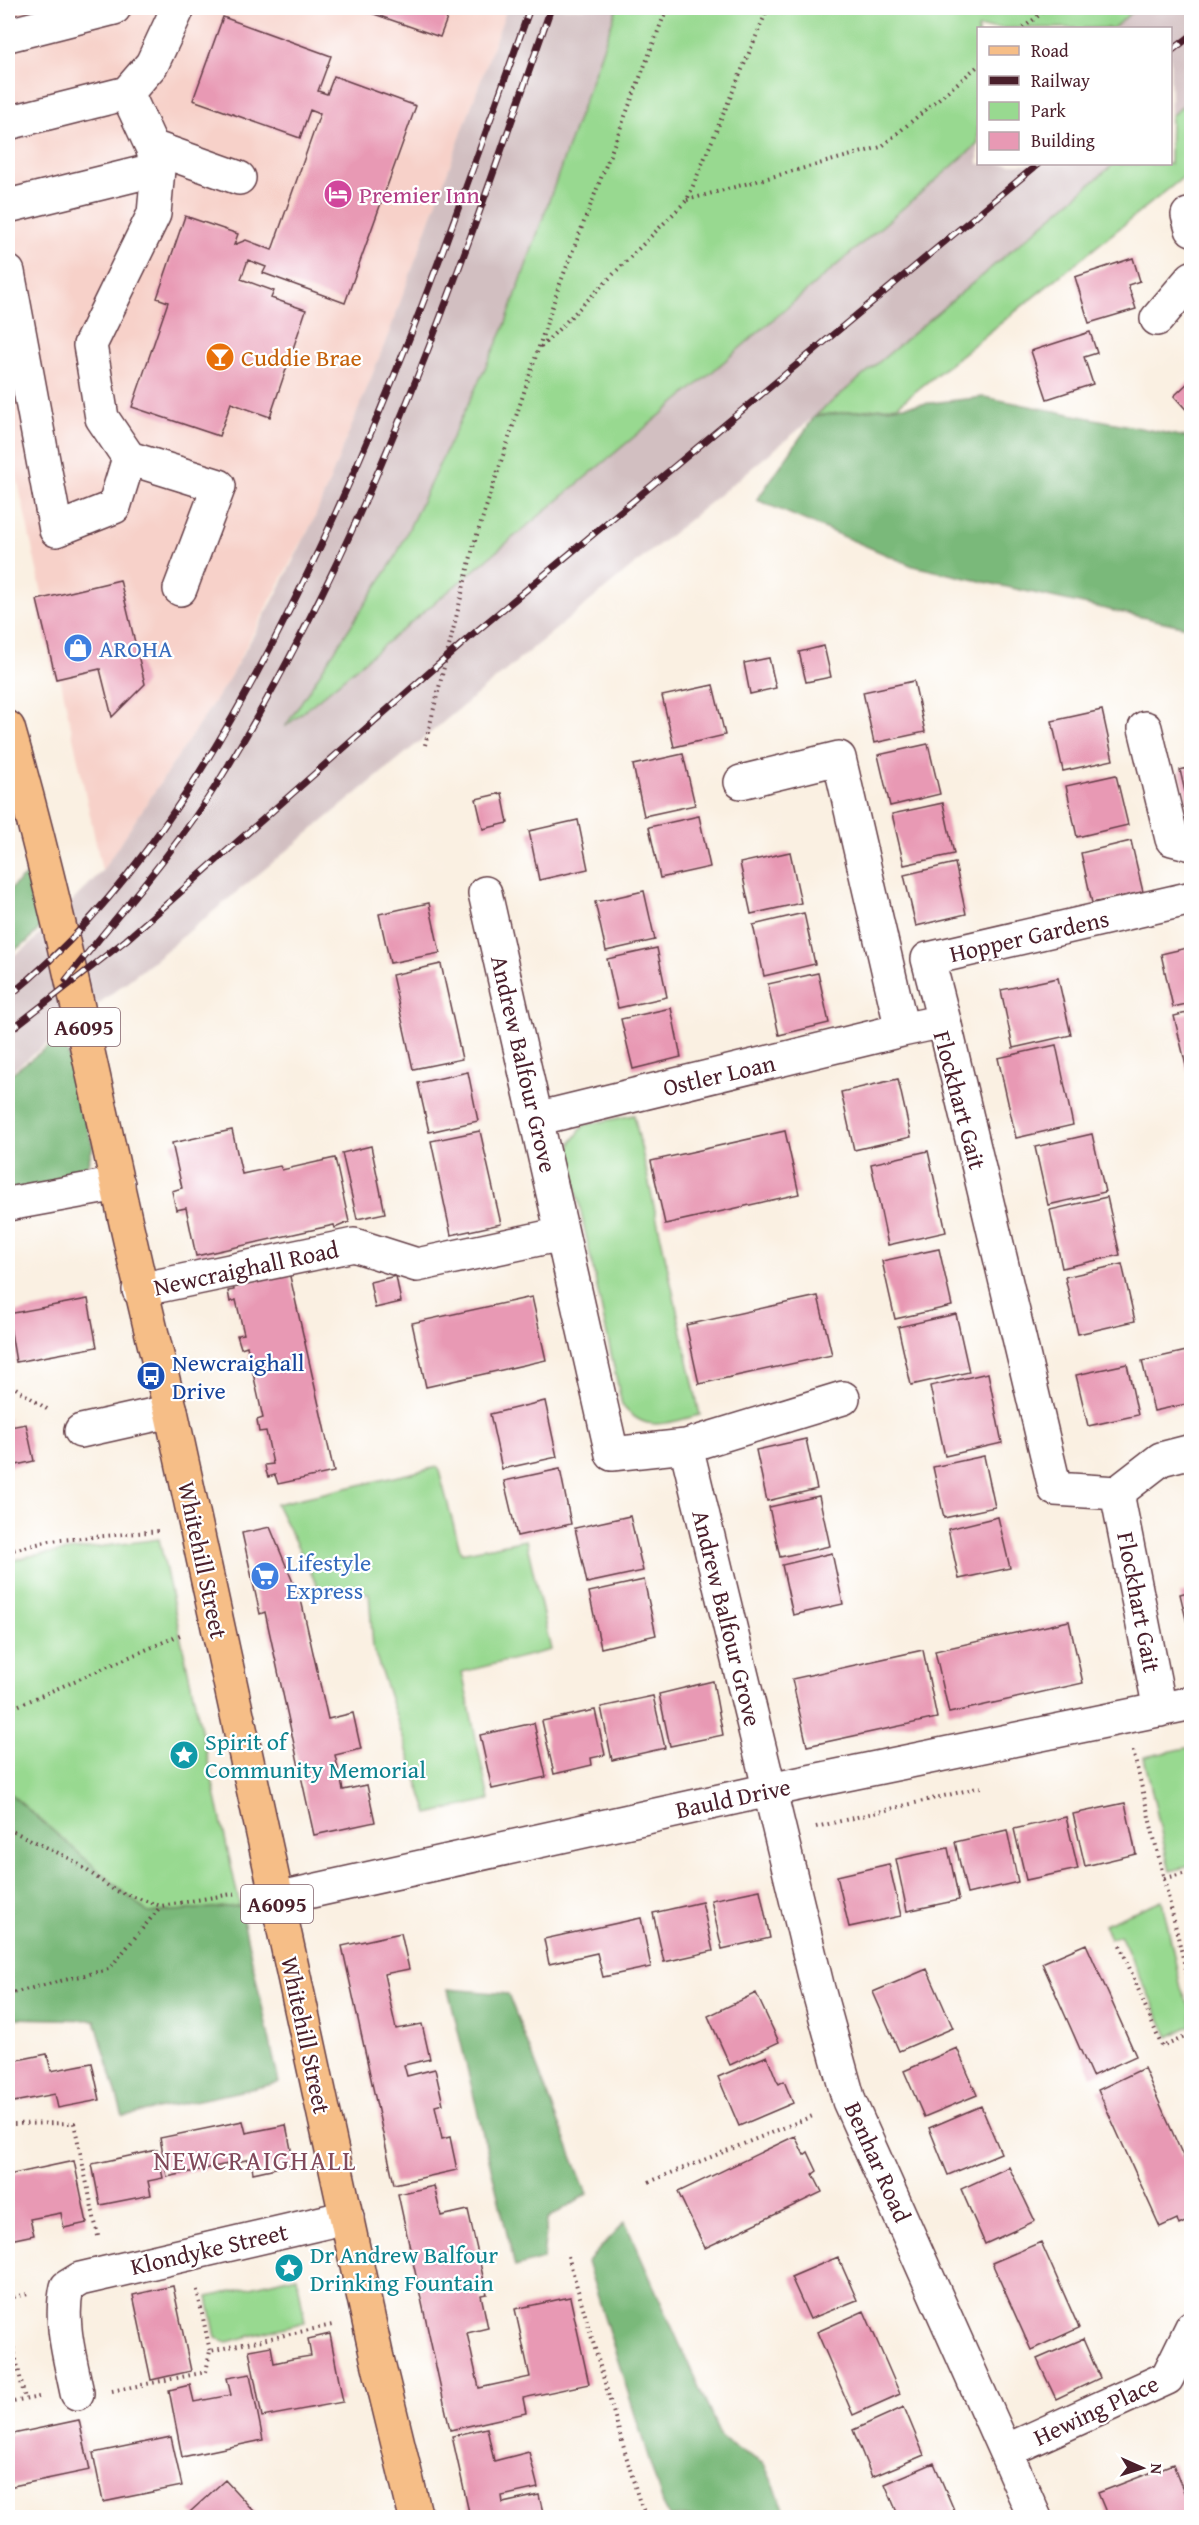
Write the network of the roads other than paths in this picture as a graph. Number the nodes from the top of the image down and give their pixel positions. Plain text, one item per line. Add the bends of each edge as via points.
1 (114, 8) edge
2 (178, 8) edge
3 (8, 35) edge
4 (127, 93) junction
5 (8, 123) edge
6 (155, 158) junction
7 (239, 178) dead end
8 (8, 206) edge
9 (8, 272) edge
10 (1191, 278) edge
11 (1157, 319) dead end
12 (129, 458) junction
13 (180, 589) dead end
14 (8, 728) edge
15 (1145, 728) dead end
16 (15, 773) edge
17 (741, 782) dead end
18 (1191, 844) edge
19 (485, 893) dead end
20 (1191, 898) edge
21 (944, 1021) junction
22 (902, 1030) junction
23 (536, 1119) junction
24 (118, 1184) junction
25 (8, 1204) edge
26 (562, 1234) junction
27 (140, 1290) junction
28 (843, 1398) dead end
29 (171, 1411) junction
30 (81, 1431) road end
31 (686, 1446) junction
32 (1191, 1451) edge
33 (1117, 1493) junction
34 (1191, 1703) edge
35 (1160, 1710) junction
36 (769, 1790) junction
37 (275, 1892) junction
38 (346, 2217) junction
39 (1191, 2327) edge
40 (77, 2393) road end
41 (1006, 2451) junction
42 (416, 2517) edge
43 (1035, 2517) edge

1 - 3 street
2 - 4 street via 152,64
4 - 5 street
4 - 6 street
6 - 7 street
6 - 8 street
6 - 12 street via 154,214 90,345 102,418
9 - 12 street via 56,530 114,507
10 - 11 street
12 - 13 street via 219,486
14 - 16 main road, A6095
15 - 18 street via 1172,839
16 - 24 main road, A6095 via 48,871
17 - 22 street, Flockhart Gait via 839,758
19 - 23 street, Andrew Balfour Grove
20 - 21 street, Hopper Gardens via 928,959
21 - 22 street, Flockhart Gait
21 - 33 street, Flockhart Gait via 1055,1489
22 - 23 street, Ostler Loan
23 - 26 street, Andrew Balfour Grove
24 - 25 street
24 - 27 main road, Whitehill Street / A6095
26 - 27 street, Newcraighall Road via 417,1265 354,1245
26 - 31 street, Andrew Balfour Grove via 612,1454
27 - 29 main road, Whitehill Street / A6095
28 - 31 street, Andrew Balfour Grove
29 - 30 street
29 - 37 main road, Whitehill Street / A6095
31 - 36 street, Andrew Balfour Grove
32 - 33 street via 1161,1459
33 - 35 street, Flockhart Gait
34 - 35 street, Bauld Drive
35 - 36 street, Bauld Drive
36 - 37 street, Bauld Drive
36 - 41 street, Benhar Road via 849,2101
37 - 38 main road, Whitehill Street / A6095
38 - 40 street, Klondyke Street via 80,2279 68,2287 63,2303
38 - 42 main road, Whitehill Street / A6095
39 - 41 street, Hewing Place via 1167,2378
41 - 43 street, Benhar Road

